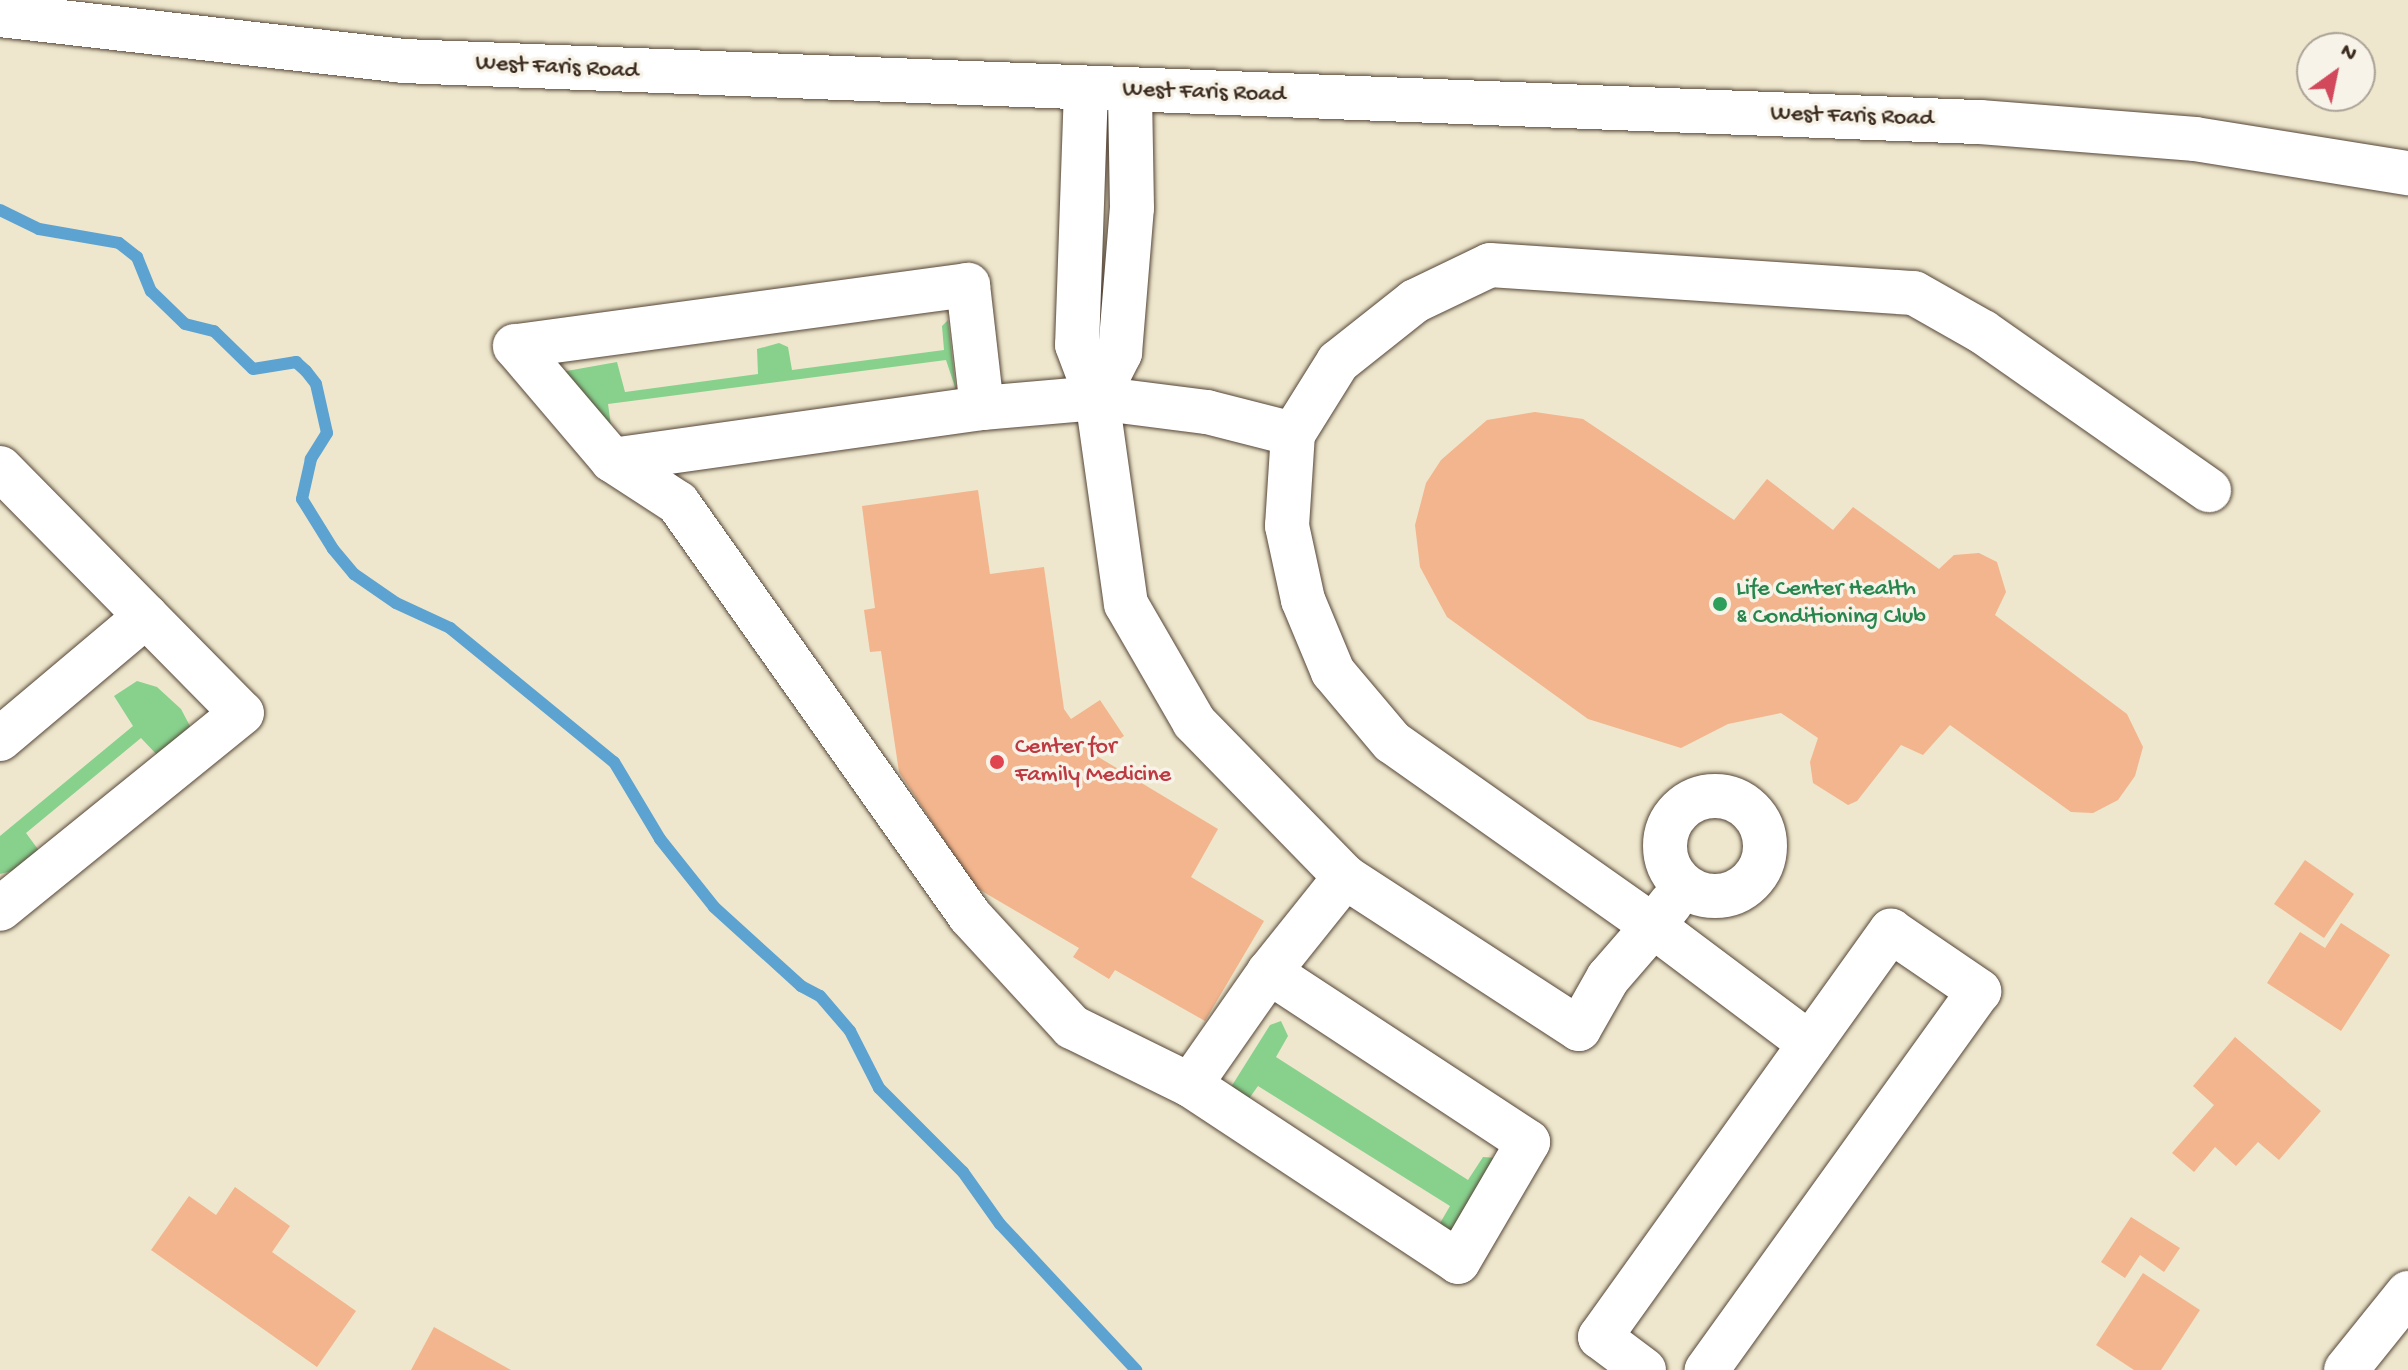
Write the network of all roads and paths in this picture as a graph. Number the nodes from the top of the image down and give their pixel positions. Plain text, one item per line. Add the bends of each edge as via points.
1 (0, 15) edge
2 (1086, 89) junction
3 (1130, 91) junction
4 (2408, 173) edge
5 (1097, 398) junction
6 (982, 408) junction
7 (1293, 434) junction
8 (612, 460) junction
9 (0, 468) edge
10 (2209, 490) dead end
11 (146, 616) junction
12 (0, 739) edge
13 (1345, 877) junction
14 (1685, 886) dead end
15 (0, 909) edge
16 (1653, 926) junction
17 (1269, 972) junction
18 (1810, 1044) junction
19 (1190, 1085) junction
20 (2408, 1293) edge
21 (1644, 1370) edge
22 (1707, 1370) edge
23 (2346, 1370) edge

1 - 2 main road, West Faris Road via 403,61
2 - 3 main road, West Faris Road
2 - 5 main road via 1077,345
3 - 4 main road, West Faris Road via 1980,122 2195,139
3 - 5 main road via 1132,208 1120,353
5 - 6 main road
5 - 7 main road via 1207,412
5 - 13 main road via 1126,604 1194,722
6 - 8 main road
6 - 8 main road via 968,285 515,346
7 - 10 main road via 1338,362 1415,301 1490,265 1914,293 1983,332
7 - 16 main road via 1287,526 1303,600 1333,672 1392,742
8 - 19 main road via 678,503 970,916 1072,1027
9 - 11 main road
11 - 12 main road
11 - 15 main road via 242,713
13 - 16 main road via 1579,1029 1608,978
13 - 17 main road
14 - 16 main road
16 - 18 main road
17 - 19 main road
17 - 19 main road via 1528,1142 1458,1262
18 - 21 main road via 1600,1337
18 - 22 main road via 1891,931 1979,991
20 - 23 main road

